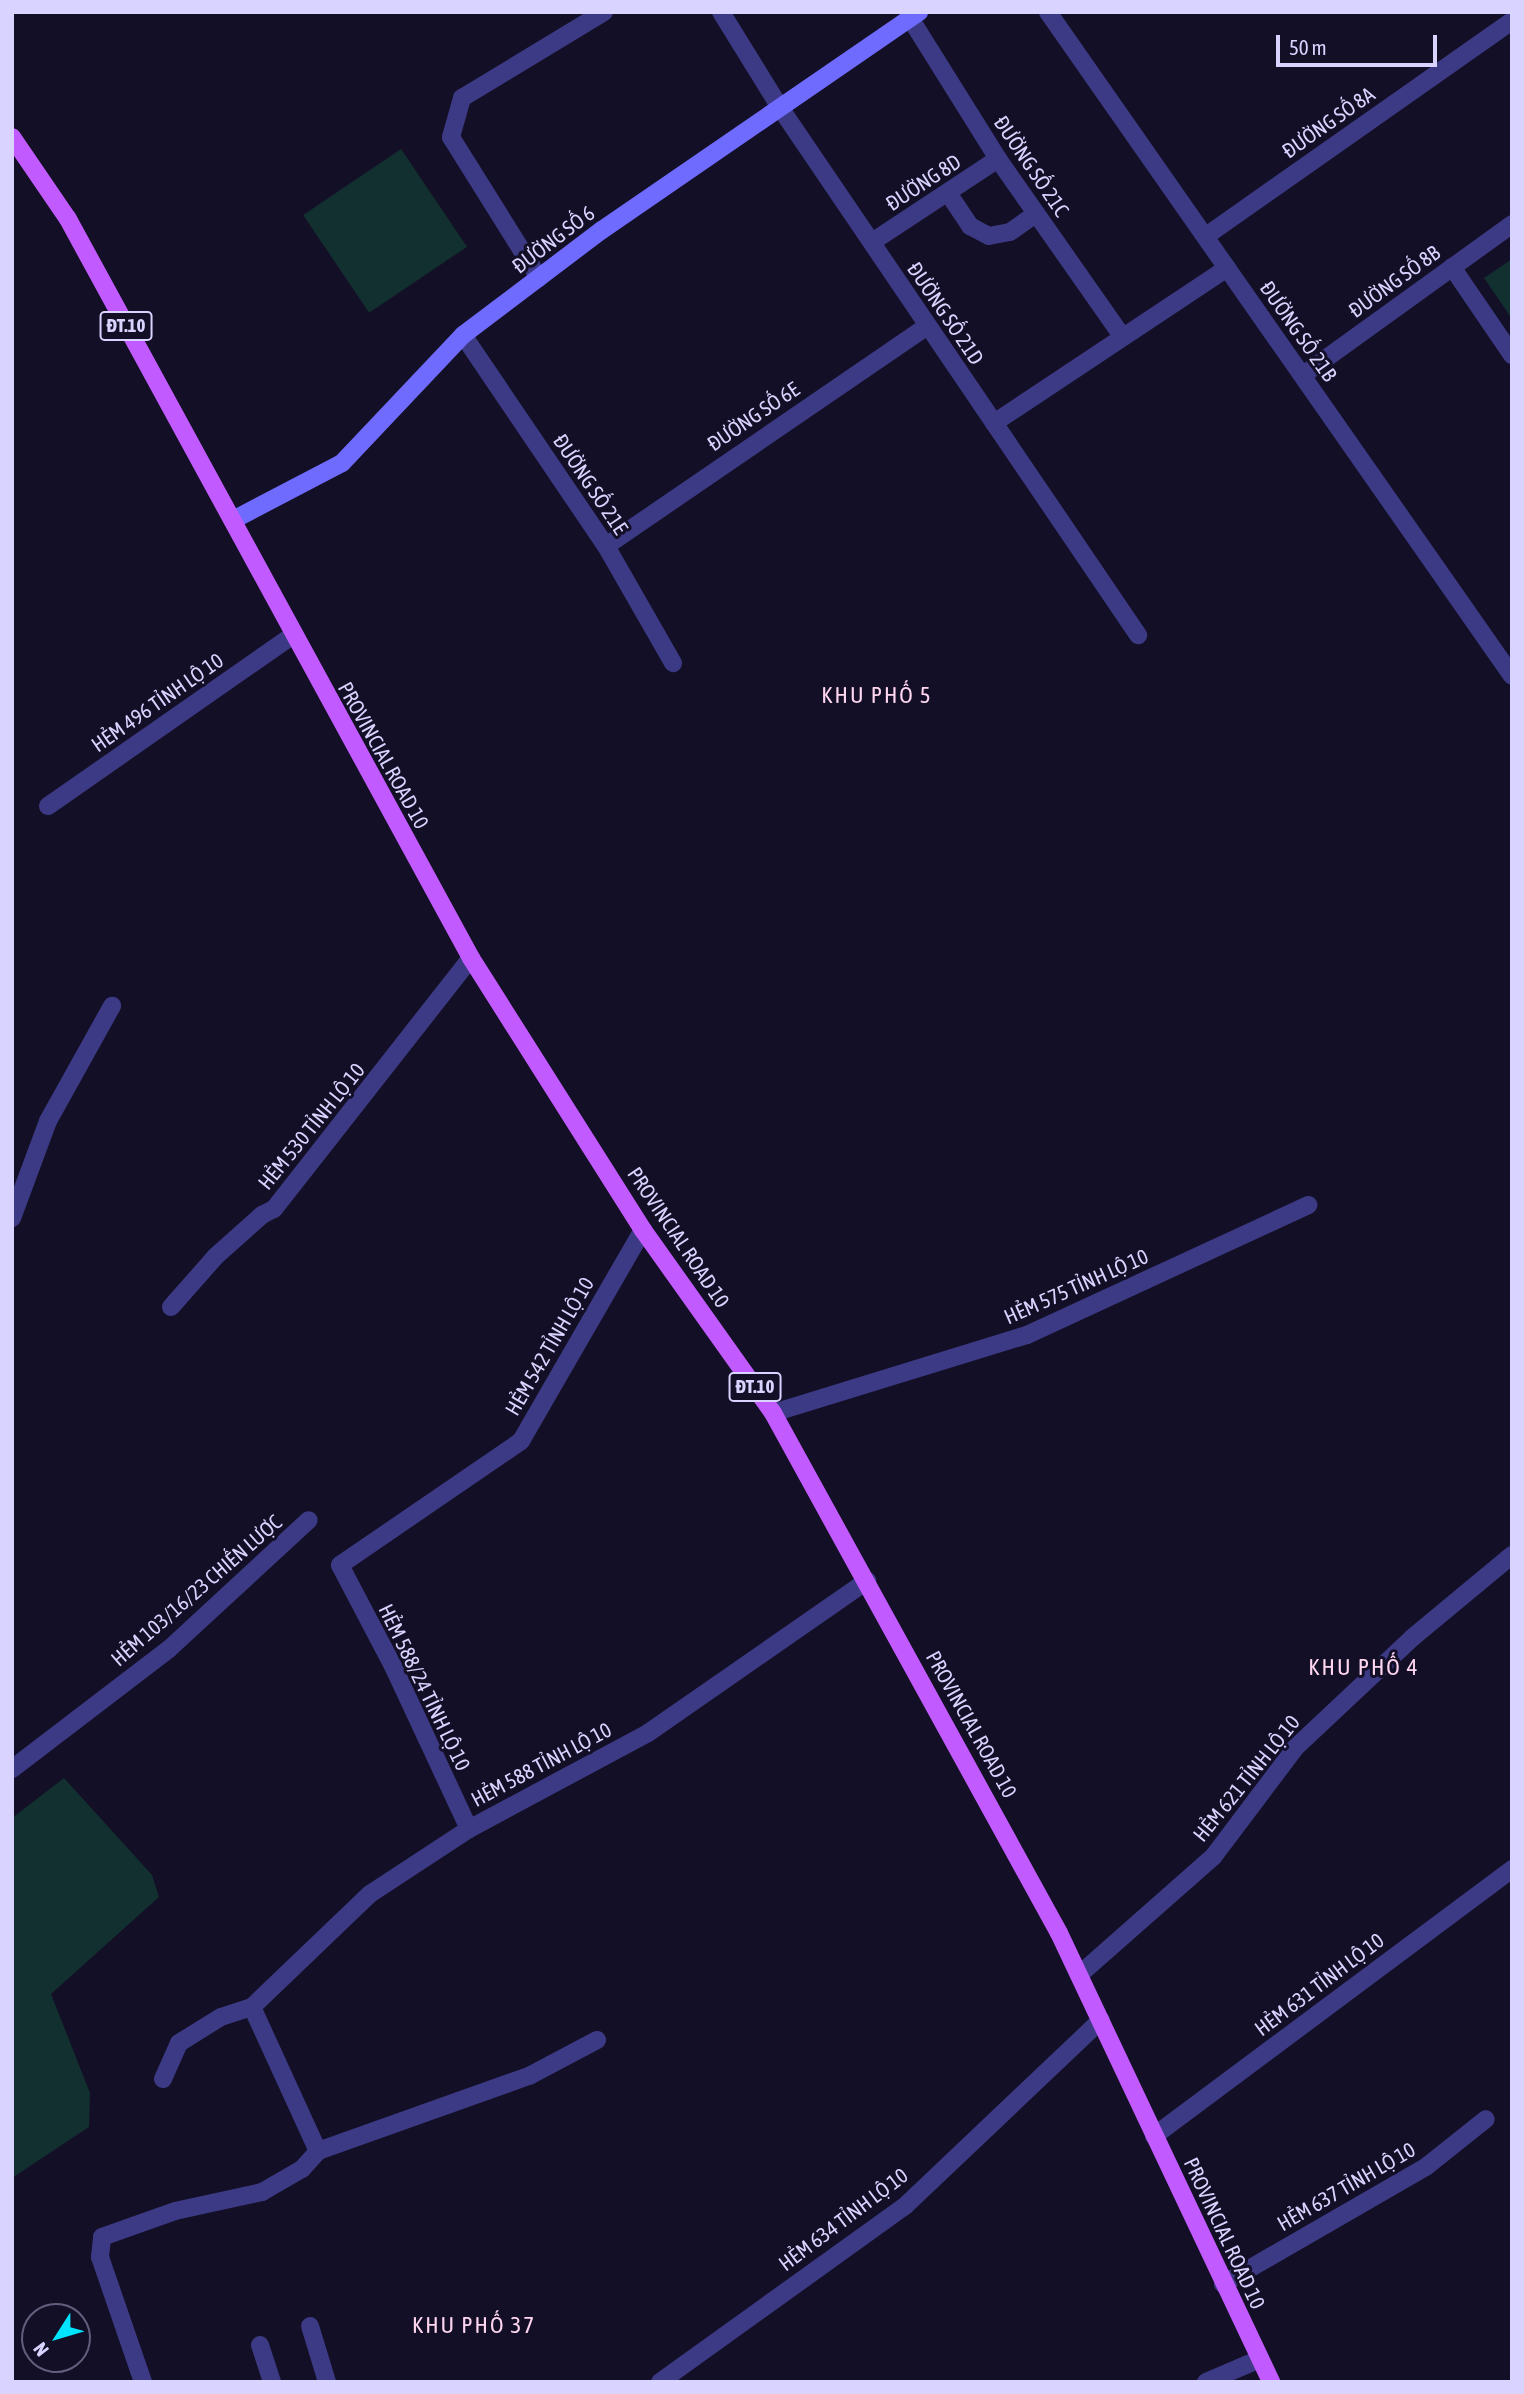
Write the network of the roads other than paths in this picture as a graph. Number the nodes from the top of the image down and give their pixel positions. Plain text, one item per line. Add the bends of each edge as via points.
1 (604, 12) edge
2 (721, 12) edge
3 (1048, 12) edge
4 (915, 15) edge
5 (1508, 21) edge
6 (781, 109) junction
7 (12, 137) edge
8 (998, 159) junction
9 (948, 192) junction
10 (1036, 214) junction
11 (1512, 224) edge
12 (1206, 236) junction
13 (872, 242) junction
14 (1452, 267) junction
15 (1227, 268) junction
16 (539, 278) junction
17 (927, 326) junction
18 (463, 335) junction
19 (1122, 336) junction
20 (1512, 355) edge
21 (1303, 375) junction
22 (994, 423) junction
23 (233, 520) junction
24 (606, 546) junction
25 (1138, 635) dead end
26 (292, 636) junction
27 (673, 663) dead end
28 (1512, 676) edge
29 (48, 806) dead end
30 (471, 958) junction
31 (112, 1006) dead end
32 (1308, 1205) dead end
33 (12, 1218) edge
34 (643, 1230) junction
35 (170, 1307) dead end
36 (773, 1413) junction
37 (309, 1520) dead end
38 (1512, 1555) edge
39 (340, 1565) joint
40 (867, 1581) junction
41 (12, 1769) edge
42 (469, 1829) junction
43 (1512, 1869) edge
44 (1079, 1975) junction
45 (252, 2007) junction
46 (1101, 2020) junction
47 (597, 2040) dead end
48 (163, 2080) dead end
49 (1486, 2119) dead end
50 (1154, 2136) junction
51 (318, 2151) junction
52 (1223, 2284) junction
53 (310, 2326) dead end
54 (260, 2346) dead end
55 (1260, 2359) junction
56 (143, 2382) edge
57 (272, 2382) edge
58 (327, 2382) edge
59 (660, 2382) edge
60 (1206, 2382) edge
61 (1271, 2382) edge

1 - 16 street via 462,98 451,137
2 - 6 street, ĐƯỜNG SỐ 21D
3 - 12 street, ĐƯỜNG SỐ 21B
4 - 6 street, ĐƯỜNG SỐ 6
4 - 8 street, ĐƯỜNG SỐ 21C
5 - 12 street, ĐƯỜNG SỐ 8A
6 - 13 street, ĐƯỜNG SỐ 21D
6 - 16 street, ĐƯỜNG SỐ 6
7 - 23 main road, PROVINCIAL ROAD 10 / ĐT.10 via 68,219
8 - 9 street, ĐƯỜNG 8D
8 - 10 street, ĐƯỜNG SỐ 21C
9 - 10 street via 970,226 989,236 1010,232
9 - 13 street, ĐƯỜNG 8D
10 - 19 street, ĐƯỜNG SỐ 21C
11 - 14 street, ĐƯỜNG SỐ 8B
12 - 15 street, ĐƯỜNG SỐ 21B
13 - 17 street, ĐƯỜNG SỐ 21D
14 - 20 street
14 - 21 street, ĐƯỜNG SỐ 8B
15 - 19 street
15 - 21 street, ĐƯỜNG SỐ 21B
16 - 18 street, ĐƯỜNG SỐ 6
17 - 22 street, ĐƯỜNG SỐ 21D
17 - 24 street, ĐƯỜNG SỐ 6E
18 - 23 street, ĐƯỜNG SỐ 6 via 342,463
18 - 24 street, ĐƯỜNG SỐ 21E
19 - 22 street
21 - 28 street, ĐƯỜNG SỐ 21B
22 - 25 street, ĐƯỜNG SỐ 21D
23 - 26 main road, PROVINCIAL ROAD 10 / ĐT.10
24 - 27 street, ĐƯỜNG SỐ 21E
26 - 29 street, HẺM 496 TỈNH LỘ 10
26 - 30 main road, PROVINCIAL ROAD 10 / ĐT.10
30 - 34 main road, PROVINCIAL ROAD 10 / ĐT.10
30 - 35 street, HẺM 530 TỈNH LỘ 10 via 274,1209 216,1256
31 - 33 street via 48,1121
32 - 36 street, HẺM 575 TỈNH LỘ 10 via 1027,1335
34 - 36 main road, PROVINCIAL ROAD 10 / ĐT.10
34 - 39 street, HẺM 542 TỈNH LỘ 10 via 521,1441
36 - 40 main road, PROVINCIAL ROAD 10 / ĐT.10
37 - 41 street, HẺM 103/16/23 CHIẾN LƯỢC via 169,1649
38 - 44 street, HẺM 621 TỈNH LỘ 10 via 1412,1638 1295,1748 1213,1857
39 - 42 street, HẺM 588/24 TỈNH LỘ 10
40 - 42 street, HẺM 588 TỈNH LỘ 10 via 648,1733
40 - 44 main road, PROVINCIAL ROAD 10 / ĐT.10
42 - 45 street, HẺM 588 TỈNH LỘ 10 via 370,1894
43 - 50 street, HẺM 631 TỈNH LỘ 10
44 - 46 main road, PROVINCIAL ROAD 10 / ĐT.10
45 - 48 street via 221,2017 179,2043
45 - 51 street
46 - 50 main road, PROVINCIAL ROAD 10 / ĐT.10
46 - 59 street, HẺM 634 TỈNH LỘ 10 via 905,2206
47 - 51 street via 529,2076
49 - 52 street, HẺM 637 TỈNH LỘ 10 via 1427,2166
50 - 52 main road, PROVINCIAL ROAD 10 / ĐT.10
51 - 56 street via 302,2169 262,2192 175,2211 102,2237 100,2257
52 - 55 main road, PROVINCIAL ROAD 10 / ĐT.10
53 - 58 street
54 - 57 street
55 - 60 street
55 - 61 main road, PROVINCIAL ROAD 10 / ĐT.10

